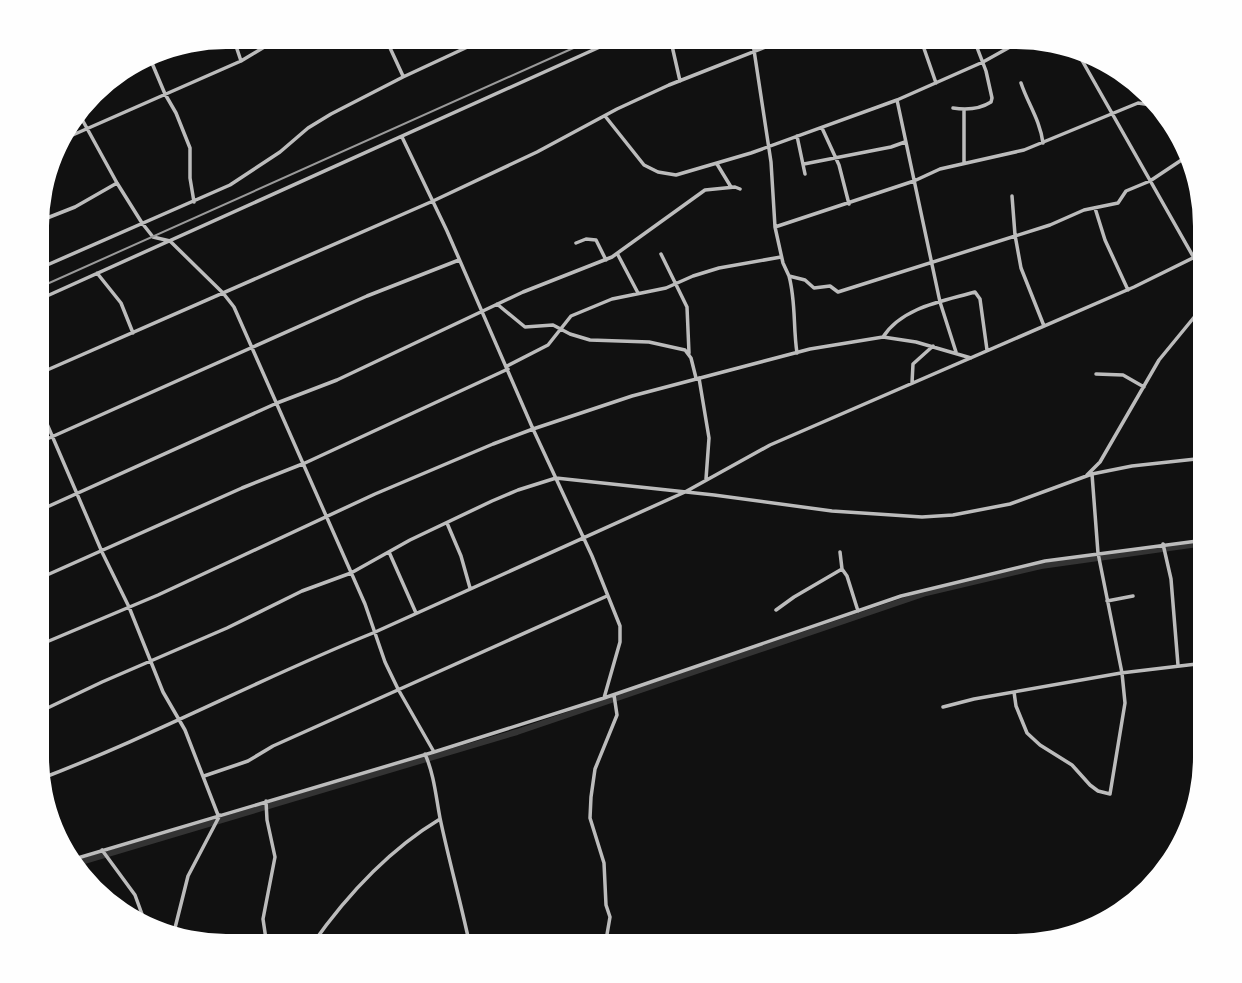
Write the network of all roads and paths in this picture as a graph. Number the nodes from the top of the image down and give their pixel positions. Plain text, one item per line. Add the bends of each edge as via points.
1 (237, 49) edge
2 (261, 49) edge
3 (390, 49) edge
4 (463, 49) edge
5 (596, 49) edge
6 (673, 49) edge
7 (760, 49) edge
8 (924, 49) edge
9 (978, 49) edge
10 (1006, 49) edge
11 (755, 51) junction
12 (241, 61) junction
13 (1083, 61) edge
14 (983, 62) junction
15 (152, 65) edge
16 (403, 77) junction
17 (680, 81) junction
18 (936, 83) junction
19 (1021, 83) dead end
20 (164, 94) junction
21 (897, 100) junction
22 (1144, 104) edge
23 (953, 108) dead end
24 (964, 110) junction
25 (1112, 114) junction
26 (605, 116) junction
27 (83, 122) edge
28 (821, 128) junction
29 (87, 131) junction
30 (74, 136) edge
31 (797, 136) junction
32 (402, 137) junction
33 (905, 142) junction
34 (1043, 143) junction
35 (768, 146) junction
36 (836, 158) junction
37 (1181, 160) edge
38 (964, 163) junction
39 (717, 164) junction
40 (804, 164) junction
41 (805, 174) dead end
42 (914, 181) junction
43 (1150, 181) junction
44 (117, 183) junction
45 (731, 187) junction
46 (740, 189) dead end
47 (1012, 196) dead end
48 (433, 201) junction
49 (194, 202) junction
50 (849, 204) junction
51 (1095, 208) junction
52 (50, 217) edge
53 (142, 223) junction
54 (775, 227) junction
55 (1015, 235) junction
56 (170, 242) junction
57 (576, 243) dead end
58 (1193, 252) edge
59 (661, 254) dead end
60 (618, 255) junction
61 (781, 257) junction
62 (1193, 258) edge
63 (459, 260) junction
64 (606, 260) junction
65 (932, 262) junction
66 (49, 264) edge
67 (97, 274) junction
68 (789, 276) junction
69 (675, 284) junction
70 (1128, 290) junction
71 (223, 293) junction
72 (638, 293) junction
73 (49, 295) edge
74 (940, 302) junction
75 (497, 304) junction
76 (482, 311) junction
77 (1193, 319) edge
78 (1044, 326) junction
79 (561, 328) junction
80 (133, 333) junction
81 (883, 337) junction
82 (933, 346) junction
83 (252, 347) junction
84 (987, 351) junction
85 (956, 352) junction
86 (688, 353) junction
87 (797, 353) junction
88 (971, 358) junction
89 (507, 368) junction
90 (49, 369) edge
91 (1096, 374) dead end
92 (698, 378) junction
93 (912, 383) junction
94 (1144, 387) junction
95 (277, 403) junction
96 (49, 427) edge
97 (533, 429) junction
98 (53, 436) junction
99 (49, 438) edge
100 (1193, 459) edge
101 (305, 463) junction
102 (1092, 474) junction
103 (1086, 477) junction
104 (556, 478) junction
105 (706, 480) junction
106 (77, 492) junction
107 (685, 492) junction
108 (49, 506) edge
109 (326, 517) junction
110 (447, 523) junction
111 (583, 538) junction
112 (1193, 541) edge
113 (1163, 544) junction
114 (102, 552) junction
115 (389, 552) junction
116 (840, 552) dead end
117 (1098, 553) junction
118 (842, 569) junction
119 (351, 573) junction
120 (49, 574) edge
121 (470, 588) junction
122 (607, 596) junction
123 (1133, 596) dead end
124 (1107, 601) junction
125 (129, 607) junction
126 (776, 610) dead end
127 (858, 611) junction
128 (416, 613) junction
129 (373, 633) junction
130 (49, 641) edge
131 (150, 661) junction
132 (1193, 664) edge
133 (1178, 665) junction
134 (1122, 673) junction
135 (398, 689) junction
136 (1014, 692) junction
137 (614, 695) junction
138 (604, 698) junction
139 (49, 707) edge
140 (943, 707) dead end
141 (179, 720) junction
142 (434, 752) junction
143 (425, 754) junction
144 (50, 775) edge
145 (204, 776) junction
146 (265, 801) junction
147 (219, 815) junction
148 (440, 819) junction
149 (102, 850) junction
150 (80, 857) edge
151 (141, 912) edge
152 (175, 927) edge
153 (265, 934) edge
154 (320, 934) edge
155 (468, 934) edge
156 (607, 934) edge

1 - 12 street
2 - 12 street
3 - 16 street
4 - 16 street
5 - 32 street
6 - 17 street
7 - 11 street
8 - 18 street
9 - 14 street
10 - 14 street
11 - 17 street
11 - 35 street
12 - 20 street
13 - 25 street
14 - 18 street
14 - 24 street via 991,102
15 - 20 street
16 - 49 street via 331,114 230,185
17 - 26 street
18 - 21 street
19 - 34 street via 1037,115
20 - 29 street
20 - 49 street via 190,148
21 - 28 street
21 - 33 street
22 - 25 street
23 - 24 street
24 - 38 street
25 - 34 street
25 - 43 street
26 - 39 street via 649,168 676,175
26 - 48 street
27 - 29 street
28 - 31 street
28 - 36 street
29 - 30 street
29 - 44 street
31 - 35 street
31 - 40 street
32 - 48 street
32 - 56 street
33 - 36 street
33 - 42 street
34 - 38 street
35 - 39 street
35 - 54 street
36 - 40 street
36 - 50 street
37 - 43 street
38 - 42 street
39 - 45 street
40 - 41 street
42 - 50 street
42 - 65 street
43 - 51 street via 1126,191 1118,203
43 - 58 street
44 - 52 street
44 - 53 street
45 - 46 street
45 - 60 street via 705,190
47 - 55 street
48 - 63 street
48 - 71 street
49 - 53 street
50 - 54 street
51 - 55 street
51 - 70 street
53 - 56 street via 153,237
53 - 66 street
54 - 61 street
55 - 65 street
55 - 78 street via 1021,268
56 - 67 street
56 - 71 street
57 - 64 street via 596,240
59 - 69 street
60 - 64 street
60 - 72 street
61 - 68 street
61 - 69 street via 719,268
62 - 70 street
63 - 76 street
63 - 83 street
64 - 75 street
65 - 68 street via 838,292 831,286 814,288
65 - 74 street
67 - 73 street
67 - 80 street via 121,303
68 - 87 street
69 - 72 street
69 - 86 street via 687,307
70 - 78 street
71 - 80 street
71 - 83 street
72 - 79 street via 576,313
74 - 81 street via 901,318
74 - 84 street via 977,293
74 - 85 street
75 - 76 street
75 - 79 street via 525,327
76 - 89 street
76 - 95 street via 337,380
77 - 94 street via 1159,360
78 - 84 street
79 - 86 street via 590,340 649,342
79 - 89 street via 548,345
80 - 90 street
81 - 82 street
81 - 87 street
82 - 85 street
82 - 93 street via 914,364
83 - 95 street
83 - 98 street
84 - 88 street
85 - 88 street
86 - 92 street
87 - 92 street
88 - 93 street
89 - 97 street
89 - 101 street
91 - 94 street via 1123,375
92 - 97 street
92 - 105 street via 709,438
93 - 105 street via 769,445
94 - 103 street via 1100,462
95 - 101 street
95 - 106 street
96 - 98 street
97 - 104 street
97 - 109 street
98 - 99 street
98 - 106 street
100 - 102 street
101 - 109 street
101 - 114 street
102 - 103 street
102 - 117 street
103 - 107 street via 1010,505 922,517
104 - 107 street
104 - 110 street
104 - 111 street
105 - 107 street
106 - 108 street
106 - 114 street
107 - 111 street
109 - 119 street
109 - 125 street
110 - 115 street
110 - 121 street
111 - 121 street
111 - 122 street
112 - 113 street
113 - 117 street
113 - 133 street via 1171,579
114 - 120 street
114 - 125 street
115 - 119 street
115 - 128 street
116 - 118 street
117 - 124 street
117 - 127 street via 945,584
118 - 126 street
118 - 127 street
119 - 129 street
119 - 131 street
121 - 128 street
122 - 135 street
122 - 138 street via 622,633
123 - 124 street
124 - 134 street
125 - 130 street
125 - 131 street
127 - 137 street
128 - 129 street
129 - 135 street
129 - 141 street
131 - 139 street
131 - 141 street
132 - 133 street
133 - 134 street
134 - 136 street
134 - 136 street via 1125,703 1110,794 1098,791 1072,765 1031,737
135 - 142 street
135 - 145 street via 248,761
136 - 140 street
137 - 138 street
137 - 156 street via 617,715 595,769 590,818 604,863 610,917
138 - 142 street
141 - 144 street
141 - 145 street
142 - 143 street
143 - 146 street
143 - 148 street
145 - 147 street
146 - 147 street
146 - 153 street via 275,857 263,919
147 - 149 street
147 - 152 street via 188,876
148 - 154 street via 383,862 343,902
148 - 155 street
149 - 150 street
149 - 151 street via 135,895

